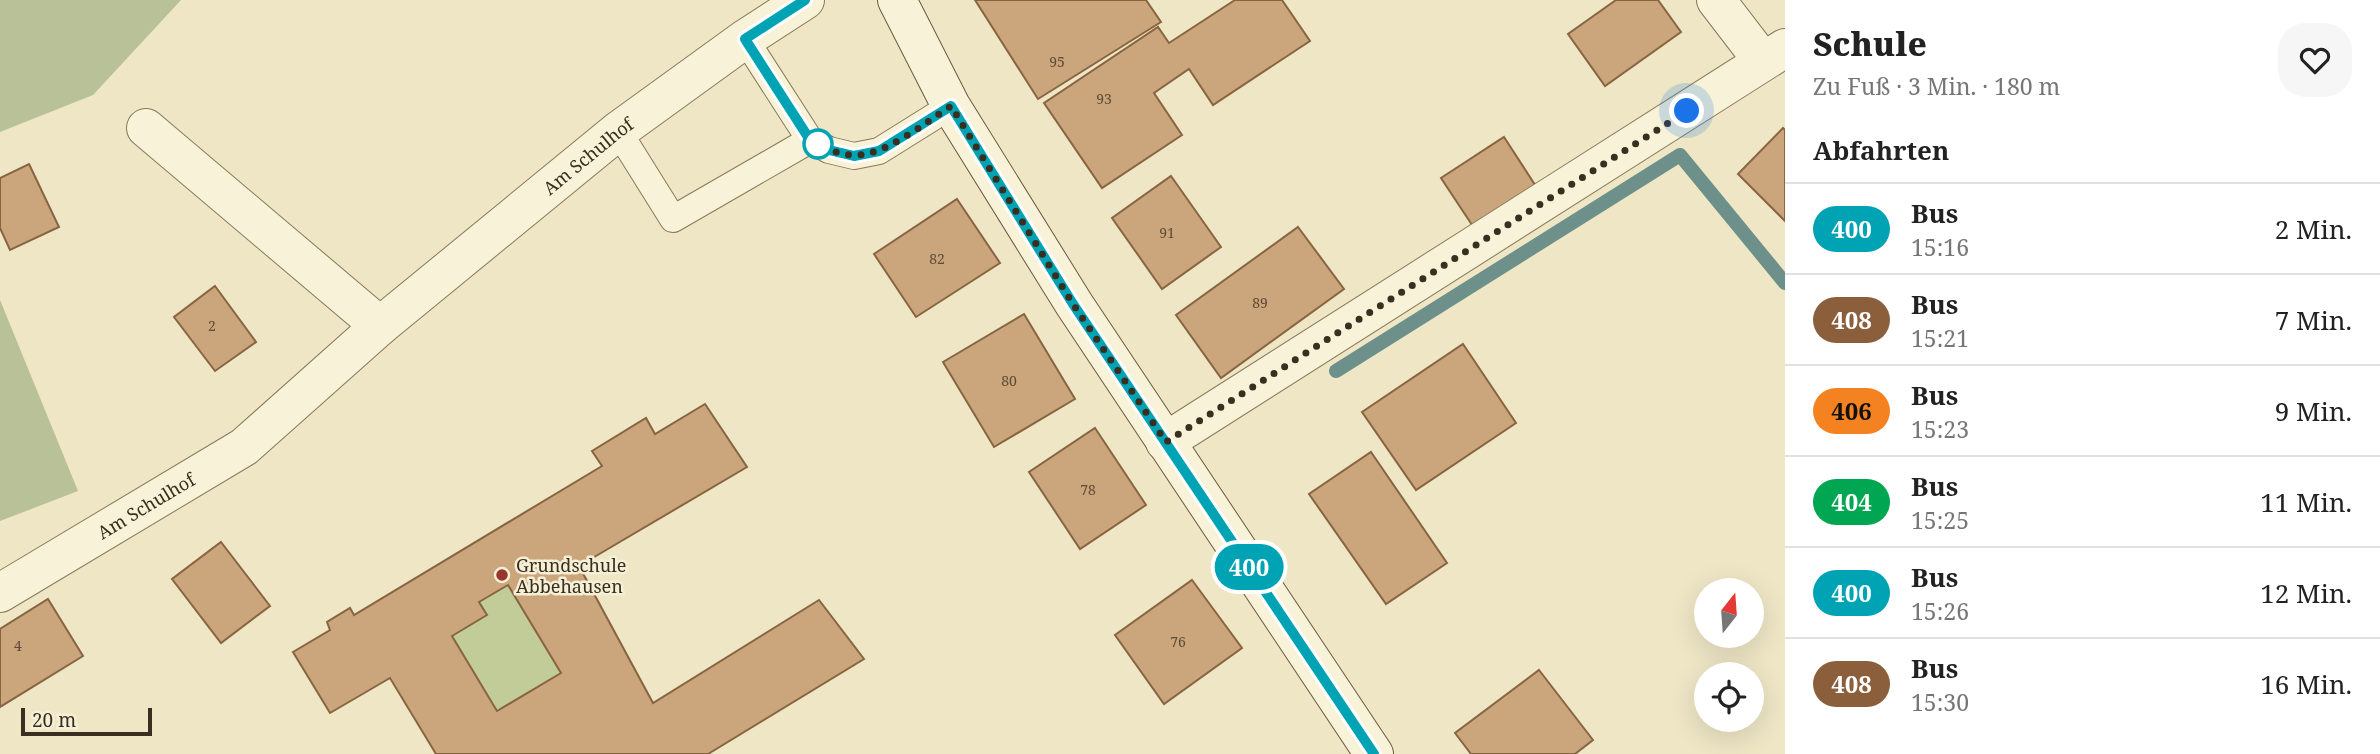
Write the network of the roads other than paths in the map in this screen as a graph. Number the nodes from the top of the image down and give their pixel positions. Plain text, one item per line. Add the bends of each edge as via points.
1 (805, 0) edge
2 (897, 0) edge
3 (1716, 0) edge
4 (745, 39) junction
5 (1773, 54) edge
6 (951, 106) junction
7 (146, 128) dead end
8 (618, 131) junction
9 (810, 140) junction
10 (380, 326) junction
11 (1166, 442) junction
12 (0, 593) edge
13 (1374, 754) edge

1 - 4 street, Am Schulhof
2 - 6 street
3 - 5 street
4 - 8 street, Am Schulhof
4 - 9 lane
5 - 11 street
6 - 9 lane via 879,151 854,156
6 - 11 street via 1073,304
7 - 10 street
8 - 9 lane via 673,219
8 - 10 street, Am Schulhof
10 - 12 street, Am Schulhof via 244,447
11 - 13 street

